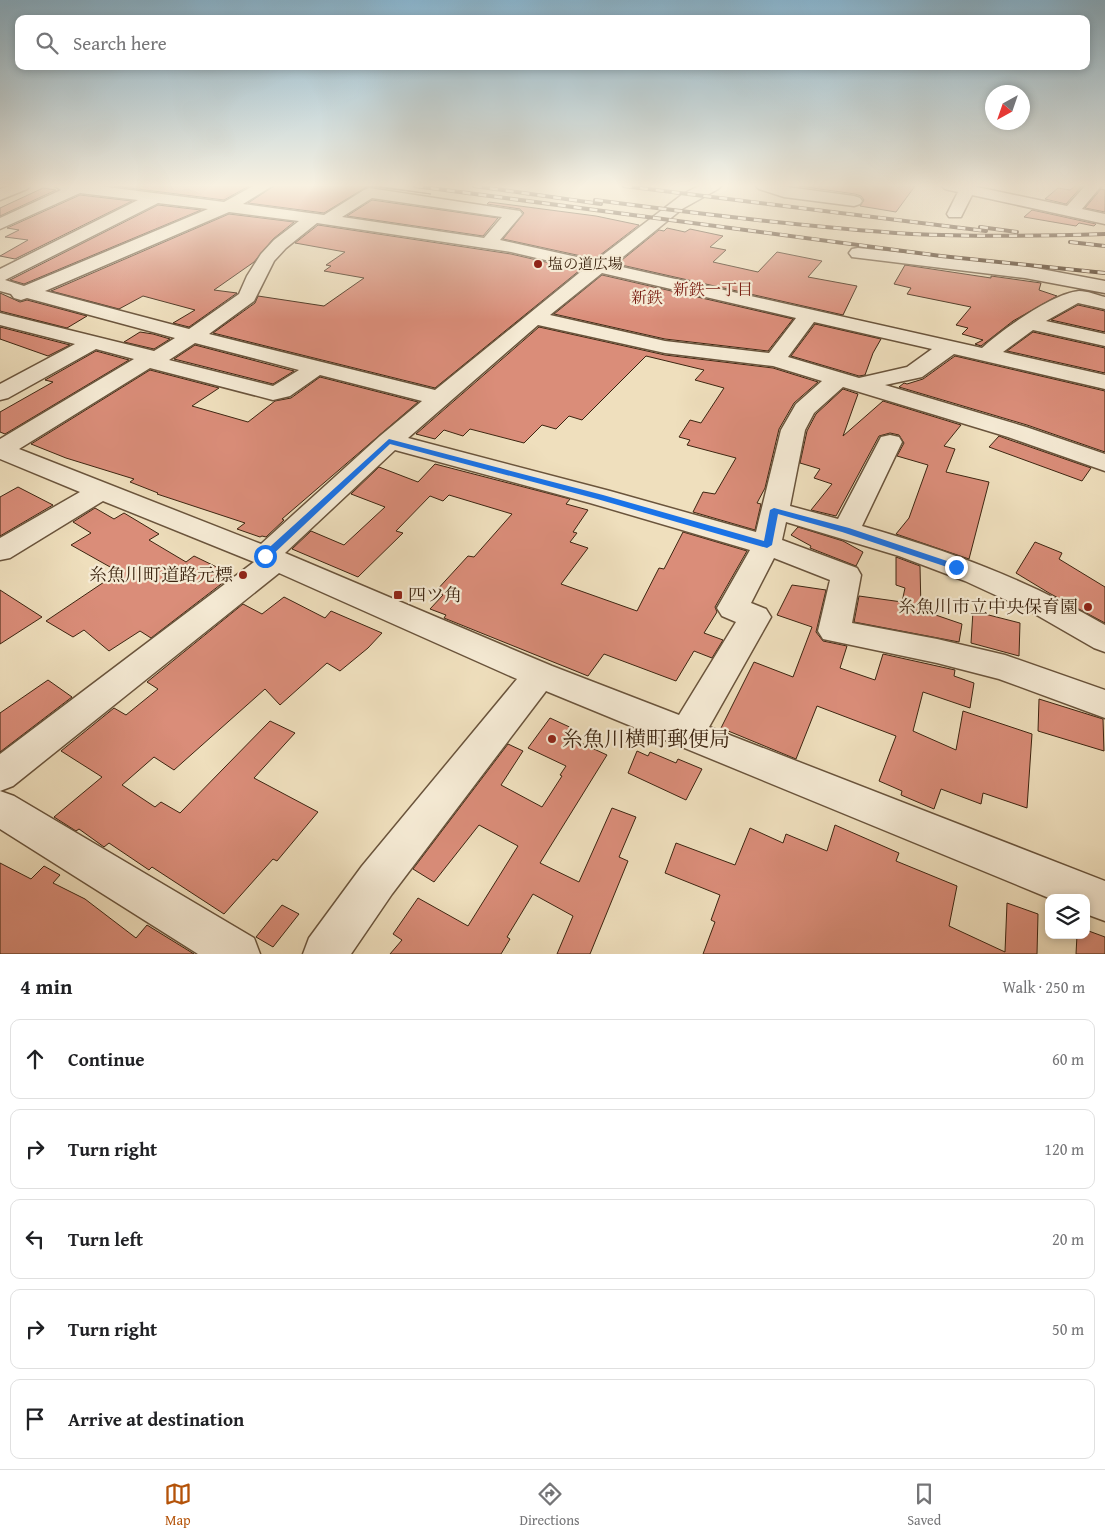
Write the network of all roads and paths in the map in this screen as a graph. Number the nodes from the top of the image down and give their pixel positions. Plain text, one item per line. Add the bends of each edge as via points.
1 (90, 231) edge
2 (172, 231) edge
3 (302, 231) edge
4 (397, 231) edge
5 (500, 231) edge
6 (645, 231) edge
7 (488, 244) junction
8 (858, 253) dead end
9 (599, 266) junction
10 (0, 276) edge
11 (0, 285) edge
12 (1090, 289) edge
13 (26, 292) junction
14 (0, 303) edge
15 (1105, 303) edge
16 (809, 314) junction
17 (535, 318) junction
18 (0, 319) edge
19 (1030, 323) junction
20 (192, 336) junction
21 (1105, 340) edge
22 (94, 342) junction
23 (951, 346) junction
24 (987, 355) junction
25 (153, 359) junction
26 (775, 360) junction
27 (316, 368) junction
28 (851, 382) junction
29 (1105, 382) edge
30 (0, 393) edge
31 (438, 398) junction
32 (389, 441) junction
33 (890, 442) dead end
34 (4, 456) edge
35 (1105, 463) edge
36 (101, 491) junction
37 (774, 510) junction
38 (846, 530) junction
39 (767, 545) junction
40 (0, 551) edge
41 (270, 559) junction
42 (1105, 640) edge
43 (540, 676) junction
44 (1105, 704) edge
45 (686, 734) junction
46 (0, 775) edge
47 (0, 808) edge
48 (1105, 901) edge
49 (238, 954) edge
50 (325, 954) edge

1 - 10 street
2 - 13 street
3 - 20 street via 280,244 267,258 247,297
4 - 7 street
5 - 7 street
6 - 9 street
7 - 9 street
8 - 12 street via 1025,272
9 - 16 street
9 - 17 street
11 - 13 street
12 - 15 street
12 - 19 street
13 - 14 street
13 - 20 street
16 - 23 street
16 - 26 street
17 - 26 street via 665,347
17 - 31 street
18 - 22 street
19 - 21 street
19 - 24 street
20 - 25 street
20 - 27 street
22 - 25 street
22 - 30 street
23 - 24 street
23 - 28 street via 914,372
24 - 29 street
25 - 27 street via 164,366 273,393 282,391
25 - 34 street via 138,365
26 - 28 street
27 - 31 street
28 - 35 street via 1017,432
28 - 37 street via 834,383 804,409 793,430
31 - 32 street
32 - 39 street
32 - 41 street
33 - 38 street
34 - 36 street
36 - 40 street
36 - 41 street
37 - 38 street
37 - 39 street
38 - 42 street via 956,567 1040,602
39 - 44 street via 846,575 834,631 1005,668
39 - 45 street via 733,608 755,617
41 - 43 street
41 - 46 street
43 - 45 street
43 - 50 street via 377,880
45 - 48 street
47 - 49 street

